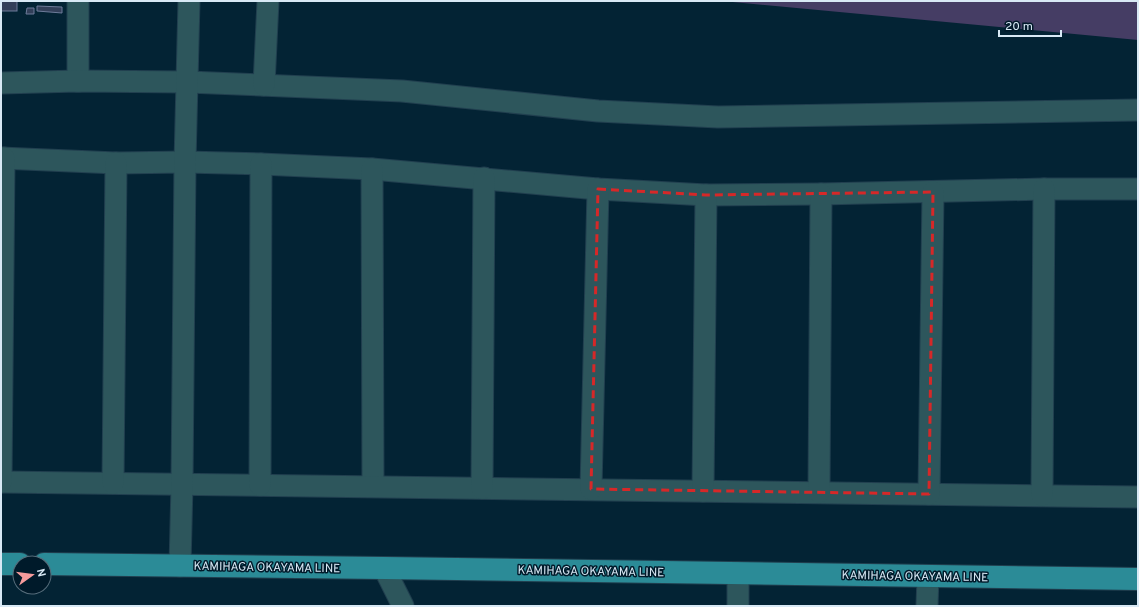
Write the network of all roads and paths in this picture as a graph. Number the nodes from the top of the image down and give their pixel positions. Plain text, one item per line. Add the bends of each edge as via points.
1 (78, 1) edge
2 (189, 1) edge
3 (268, 1) edge
4 (78, 81) junction
5 (1, 82) edge
6 (188, 82) junction
7 (264, 85) junction
8 (1138, 110) edge
9 (3, 158) edge
10 (185, 162) junction
11 (116, 163) junction
12 (261, 164) junction
13 (372, 169) junction
14 (484, 178) junction
15 (598, 189) junction
16 (1044, 189) junction
17 (1138, 189) edge
18 (934, 192) junction
19 (821, 194) junction
20 (706, 195) junction
21 (1, 482) edge
22 (113, 483) junction
23 (182, 484) junction
24 (260, 485) junction
25 (373, 486) junction
26 (482, 488) junction
27 (591, 489) junction
28 (703, 491) junction
29 (818, 492) junction
30 (929, 494) junction
31 (1042, 495) junction
32 (1138, 497) edge
33 (1, 564) edge
34 (12, 564) edge
35 (52, 564) edge
36 (180, 566) junction
37 (384, 568) junction
38 (738, 573) junction
39 (928, 576) junction
40 (1138, 579) edge
41 (403, 606) edge
42 (738, 606) edge
43 (927, 606) edge

1 - 4 street
2 - 6 street
3 - 7 street
4 - 5 street
4 - 6 street
6 - 7 street
6 - 10 street
7 - 8 street via 402,91 598,111 718,117
9 - 11 street
9 - 21 street
10 - 11 street
10 - 12 street
10 - 23 street
11 - 22 street
12 - 13 street
12 - 24 street
13 - 14 street
13 - 25 street
14 - 15 street
14 - 26 street
15 - 20 street
15 - 27 street
16 - 17 street
16 - 18 street
16 - 31 street
18 - 19 street
18 - 30 street
19 - 20 street
19 - 29 street
20 - 28 street
21 - 22 street
22 - 23 street
23 - 24 street
23 - 36 street
24 - 25 street
25 - 26 street
26 - 27 street
27 - 28 street
28 - 29 street
29 - 30 street
30 - 31 street
31 - 32 street
33 - 34 main road
35 - 36 main road, KAMIHAGA OKAYAMA LINE
36 - 37 main road, KAMIHAGA OKAYAMA LINE
37 - 38 main road, KAMIHAGA OKAYAMA LINE
37 - 41 street
38 - 39 main road, KAMIHAGA OKAYAMA LINE
38 - 42 street
39 - 40 main road, KAMIHAGA OKAYAMA LINE
39 - 43 street

